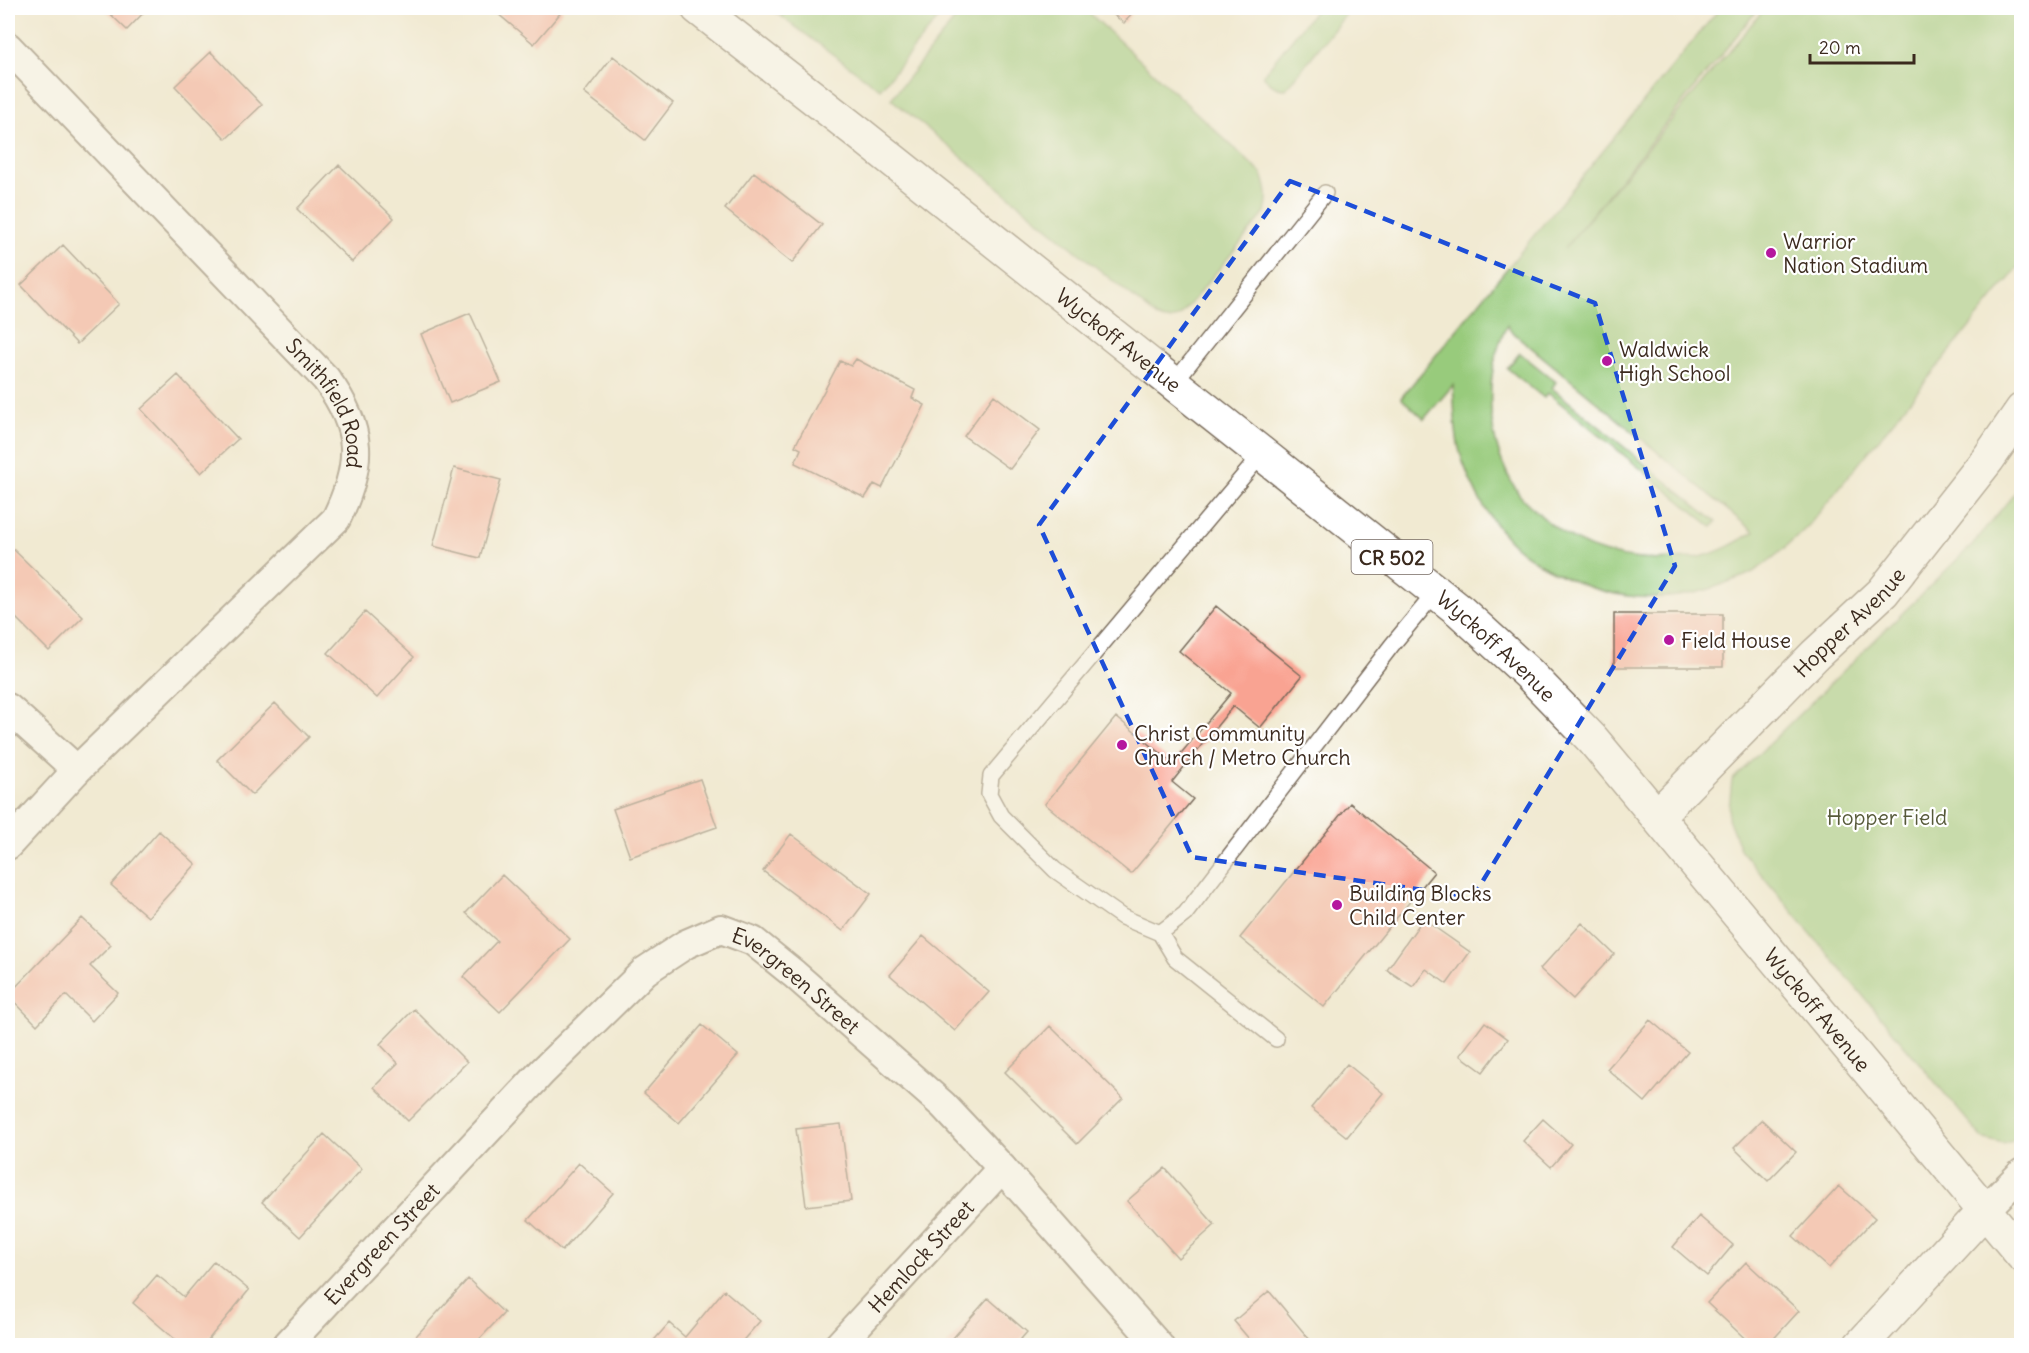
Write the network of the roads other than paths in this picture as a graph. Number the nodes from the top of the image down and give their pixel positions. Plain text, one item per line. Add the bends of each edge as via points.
1 (698, 8) edge
2 (8, 47) edge
3 (1325, 193) dead end
4 (1173, 384) junction
5 (2022, 410) edge
6 (1262, 454) junction
7 (1436, 592) junction
8 (8, 708) edge
9 (77, 770) junction
10 (1657, 816) junction
11 (8, 845) edge
12 (1160, 933) junction
13 (1276, 1039) dead end
14 (1002, 1168) junction
15 (2022, 1173) edge
16 (1984, 1210) junction
17 (2022, 1255) edge
18 (286, 1346) edge
19 (838, 1346) edge
20 (1159, 1346) edge
21 (1860, 1346) edge

1 - 4 main road, Wyckoff Avenue / CR 502
2 - 9 street, Smithfield Road via 326,379 341,400 352,429 356,459 350,491 336,519
3 - 4 lane
4 - 6 main road, Wyckoff Avenue / CR 502
5 - 10 main road, Hopper Avenue via 1883,592 1815,655
6 - 7 main road, Wyckoff Avenue / CR 502
6 - 12 lane via 991,776 989,795 1001,816 1055,870 1122,917
7 - 10 main road, Wyckoff Avenue / CR 502 via 1529,674 1593,740
7 - 12 lane via 1185,914
8 - 9 street
9 - 11 street, Smithfield Road
10 - 16 main road, Wyckoff Avenue / CR 502
12 - 13 lane via 1175,958
14 - 18 street, Evergreen Street via 943,1105 794,974 753,941 721,929 686,944 645,971 542,1072
14 - 19 street, Hemlock Street
14 - 20 street, Evergreen Street
15 - 16 street
16 - 17 main road, Wyckoff Avenue / CR 502
16 - 21 main road

